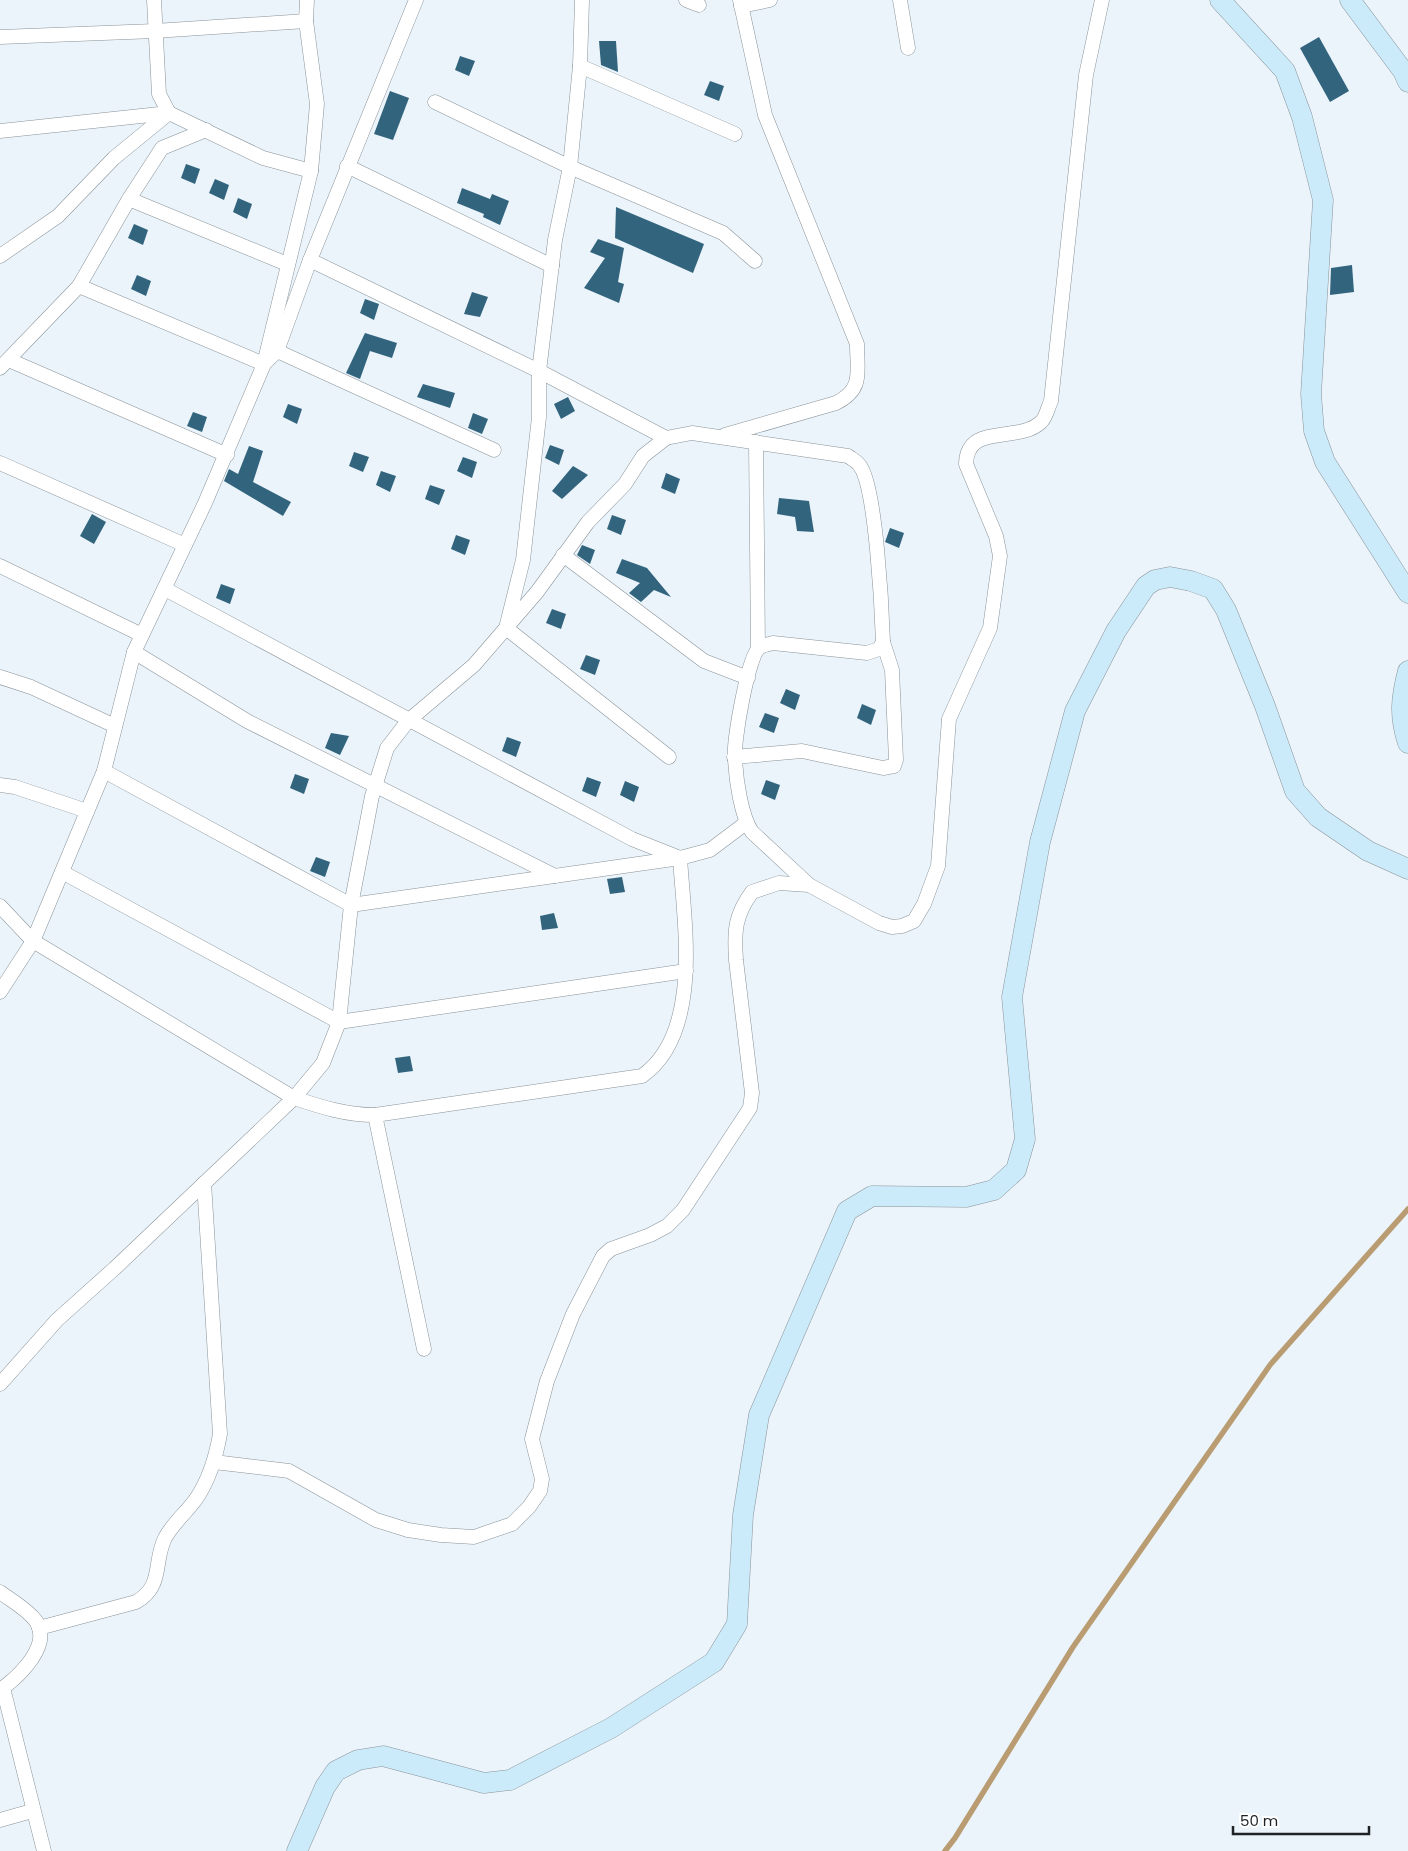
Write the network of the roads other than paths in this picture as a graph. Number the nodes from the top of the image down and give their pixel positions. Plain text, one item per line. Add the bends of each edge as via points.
1 (154, 0) edge
2 (307, 0) edge
3 (416, 0) edge
4 (582, 0) edge
5 (686, 0) edge
6 (770, 0) edge
7 (900, 0) edge
8 (1102, 0) edge
9 (1220, 0) edge
10 (1350, 0) edge
11 (740, 3) edge
12 (699, 5) dead end
13 (306, 21) junction
14 (155, 31) junction
15 (0, 37) edge
16 (908, 48) dead end
17 (580, 66) junction
18 (1408, 82) edge
19 (435, 102) dead end
20 (170, 113) junction
21 (206, 130) junction
22 (0, 131) edge
23 (734, 134) dead end
24 (347, 166) junction
25 (570, 167) junction
26 (311, 171) junction
27 (129, 199) junction
28 (0, 256) edge
29 (310, 260) junction
30 (755, 261) dead end
31 (287, 264) junction
32 (552, 266) junction
33 (79, 286) junction
34 (277, 351) junction
35 (4, 364) edge
36 (264, 364) junction
37 (539, 371) junction
38 (720, 437) junction
39 (666, 438) junction
40 (756, 442) junction
41 (494, 450) dead end
42 (226, 455) junction
43 (0, 463) edge
44 (185, 545) junction
45 (563, 555) junction
46 (0, 566) edge
47 (165, 589) junction
48 (1408, 593) edge
49 (506, 628) junction
50 (142, 635) junction
51 (883, 642) junction
52 (758, 648) junction
53 (134, 652) junction
54 (1408, 671) edge
55 (0, 677) edge
56 (748, 678) junction
57 (408, 721) junction
58 (115, 726) junction
59 (1408, 743) edge
60 (669, 757) dead end
61 (734, 757) junction
62 (104, 770) junction
63 (0, 785) edge
64 (377, 786) junction
65 (87, 811) junction
66 (746, 823) junction
67 (680, 858) junction
68 (1408, 869) edge
69 (62, 872) junction
70 (555, 876) junction
71 (809, 884) junction
72 (351, 905) junction
73 (0, 906) edge
74 (34, 941) junction
75 (686, 970) junction
76 (0, 992) edge
77 (339, 1022) junction
78 (294, 1098) junction
79 (374, 1115) junction
80 (204, 1183) junction
81 (424, 1348) dead end
82 (0, 1384) edge
83 (214, 1462) junction
84 (0, 1592) edge
85 (39, 1628) junction
86 (2, 1688) edge
87 (32, 1811) junction
88 (0, 1820) edge
89 (44, 1851) edge
90 (297, 1851) edge

1 - 14 street
2 - 13 street
3 - 24 street
4 - 17 street
5 - 12 street
6 - 11 street
7 - 16 street
8 - 71 street via 1086,74 1051,401 1042,422 1025,431 977,440 966,454 966,464 996,536 1000,556 990,628 949,719 938,866 914,921 902,926 879,923
9 - 48 main road via 1285,71 1302,117 1323,200 1311,394 1314,431 1325,462
10 - 18 main road
11 - 38 street via 765,115 857,344 857,380 850,396 836,403
13 - 14 street
13 - 26 street via 318,104
14 - 15 street
14 - 20 street via 159,94
17 - 23 street
17 - 25 street
19 - 25 street
20 - 21 street
20 - 22 street
20 - 28 street via 114,158 58,216
21 - 26 street via 263,158
21 - 27 street via 162,148
24 - 29 street
24 - 32 street
25 - 30 street via 723,233
25 - 32 street
26 - 31 street
27 - 31 street
27 - 33 street
29 - 34 street
29 - 37 street
31 - 36 street
32 - 37 street
33 - 35 street
33 - 36 street
34 - 36 street
34 - 41 street
35 - 42 street
36 - 42 street
37 - 39 street
37 - 49 street via 540,417 523,560
38 - 39 street via 692,433
38 - 40 street
39 - 45 street via 643,456 625,484 588,522
40 - 51 street via 848,456 860,466 868,484 880,579
40 - 52 street
42 - 44 street
43 - 44 street
44 - 47 street
45 - 49 street
45 - 56 street via 704,661
46 - 50 street
47 - 50 street
47 - 57 street
49 - 57 street via 474,665
49 - 60 street
50 - 53 street
51 - 52 street via 879,649 867,653 773,643
51 - 61 street via 892,670 894,766 883,768 802,751
52 - 56 street via 753,655
53 - 58 street
53 - 64 street via 247,721
54 - 59 main road via 1402,692 1401,723
55 - 58 street via 31,687
56 - 61 street
57 - 64 street via 387,748
57 - 67 street via 632,839
58 - 62 street
61 - 66 street
62 - 65 street
62 - 72 street
63 - 65 street
64 - 70 street
64 - 72 street via 372,796
65 - 69 street
66 - 67 street via 710,850
66 - 71 street
67 - 70 street
67 - 75 street
68 - 90 main road via 1368,852 1318,817 1295,790 1262,697 1226,610 1213,589 1170,577 1146,586 1116,631 1075,711 1040,842 1012,997 1025,1139 1016,1170 994,1190 966,1197 872,1196 847,1211 758,1415 743,1516 737,1624 714,1662 611,1728 510,1780 484,1783 383,1756 358,1760 336,1771 330,1779
69 - 74 street
69 - 77 street
70 - 72 street
71 - 83 street via 779,884 752,892 737,917 734,938 752,1093 750,1108 683,1210 668,1226 611,1249 602,1256 573,1314 547,1381 532,1439 542,1478 540,1491 512,1524 474,1537 408,1530 376,1520 289,1471
72 - 77 street
73 - 74 street
74 - 76 street
74 - 78 street
75 - 77 street
75 - 79 street via 678,1027 667,1052 654,1068 642,1076
77 - 78 street via 323,1063
78 - 79 street via 330,1110
78 - 80 street
79 - 81 street
80 - 82 street via 57,1320
80 - 83 street via 220,1434
83 - 85 street via 196,1499 164,1540 153,1588 146,1596 136,1602
84 - 85 street via 27,1612
85 - 86 street via 36,1650 20,1674
86 - 87 street
87 - 88 street
87 - 89 street

